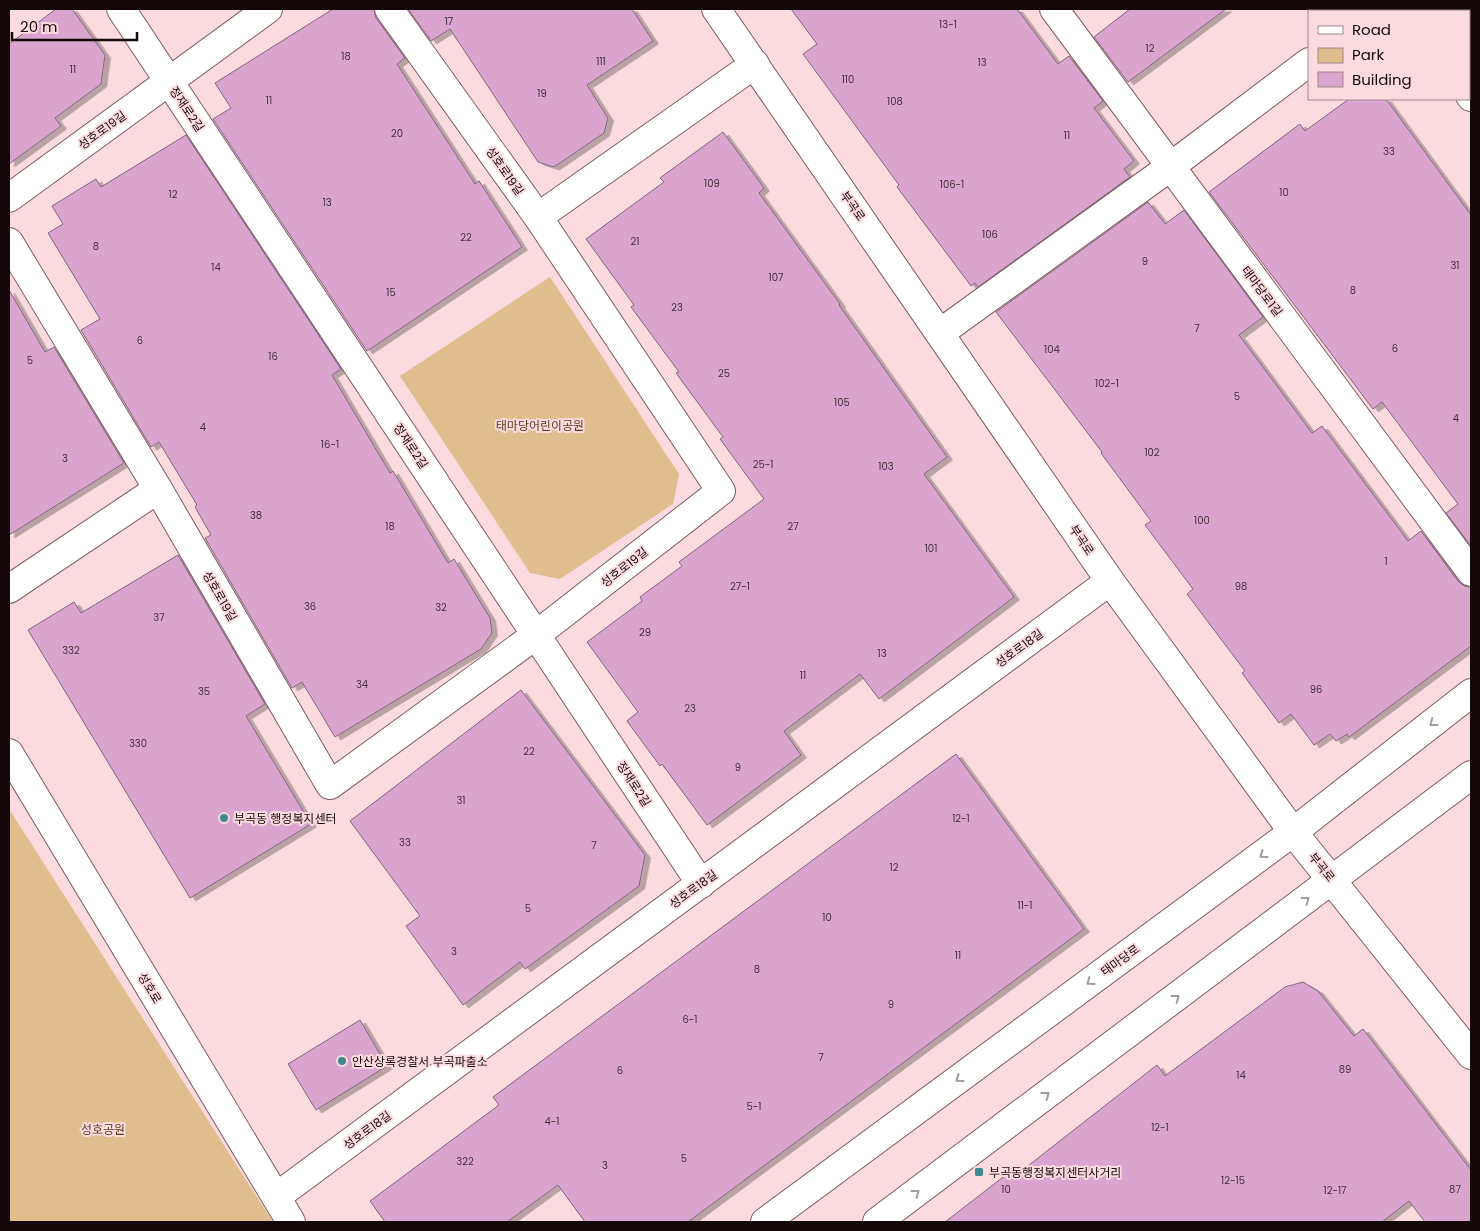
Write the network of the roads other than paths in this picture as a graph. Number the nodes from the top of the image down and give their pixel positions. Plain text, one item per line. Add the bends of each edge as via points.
1 (121, 9) edge
2 (268, 9) edge
3 (389, 9) edge
4 (716, 9) edge
5 (1054, 9) edge
6 (1308, 63) edge
7 (755, 64) junction
8 (168, 81) junction
9 (1170, 167) junction
10 (9, 198) edge
11 (538, 217) junction
12 (9, 242) edge
13 (940, 333) junction
14 (158, 489) junction
15 (1471, 572) edge
16 (1110, 581) junction
17 (9, 589) edge
18 (536, 635) junction
19 (1471, 693) edge
20 (9, 753) edge
21 (1471, 775) edge
22 (1294, 832) junction
23 (1332, 880) junction
24 (700, 884) junction
25 (1471, 1055) edge
26 (276, 1197) junction
27 (291, 1222) edge
28 (765, 1222) edge
29 (878, 1222) edge

1 - 8 street, 정재로2길
2 - 8 street, 성호로19길
3 - 11 street, 성호로19길
4 - 7 street, 부곡로
5 - 9 street, 태마당로1길
6 - 9 street
7 - 11 street
7 - 13 street, 부곡로
8 - 10 street, 성호로19길
8 - 18 street, 정재로2길
9 - 13 street
9 - 15 street, 태마당로1길
11 - 18 street, 성호로19길 via 721,491
12 - 14 street, 성호로19길
13 - 16 street, 부곡로
14 - 17 street
14 - 18 street, 성호로19길 via 330,785
16 - 22 street, 부곡로
16 - 24 street, 성호로18길
18 - 24 street, 정재로2길
19 -> 22 street, 태마당로
20 - 26 street, 성호로
21 - 23 street
22 - 23 street, 부곡로
22 -> 28 street, 태마당로
23 - 25 street, 부곡로
29 -> 23 street
24 - 26 street, 성호로18길
26 - 27 street, 성호로

